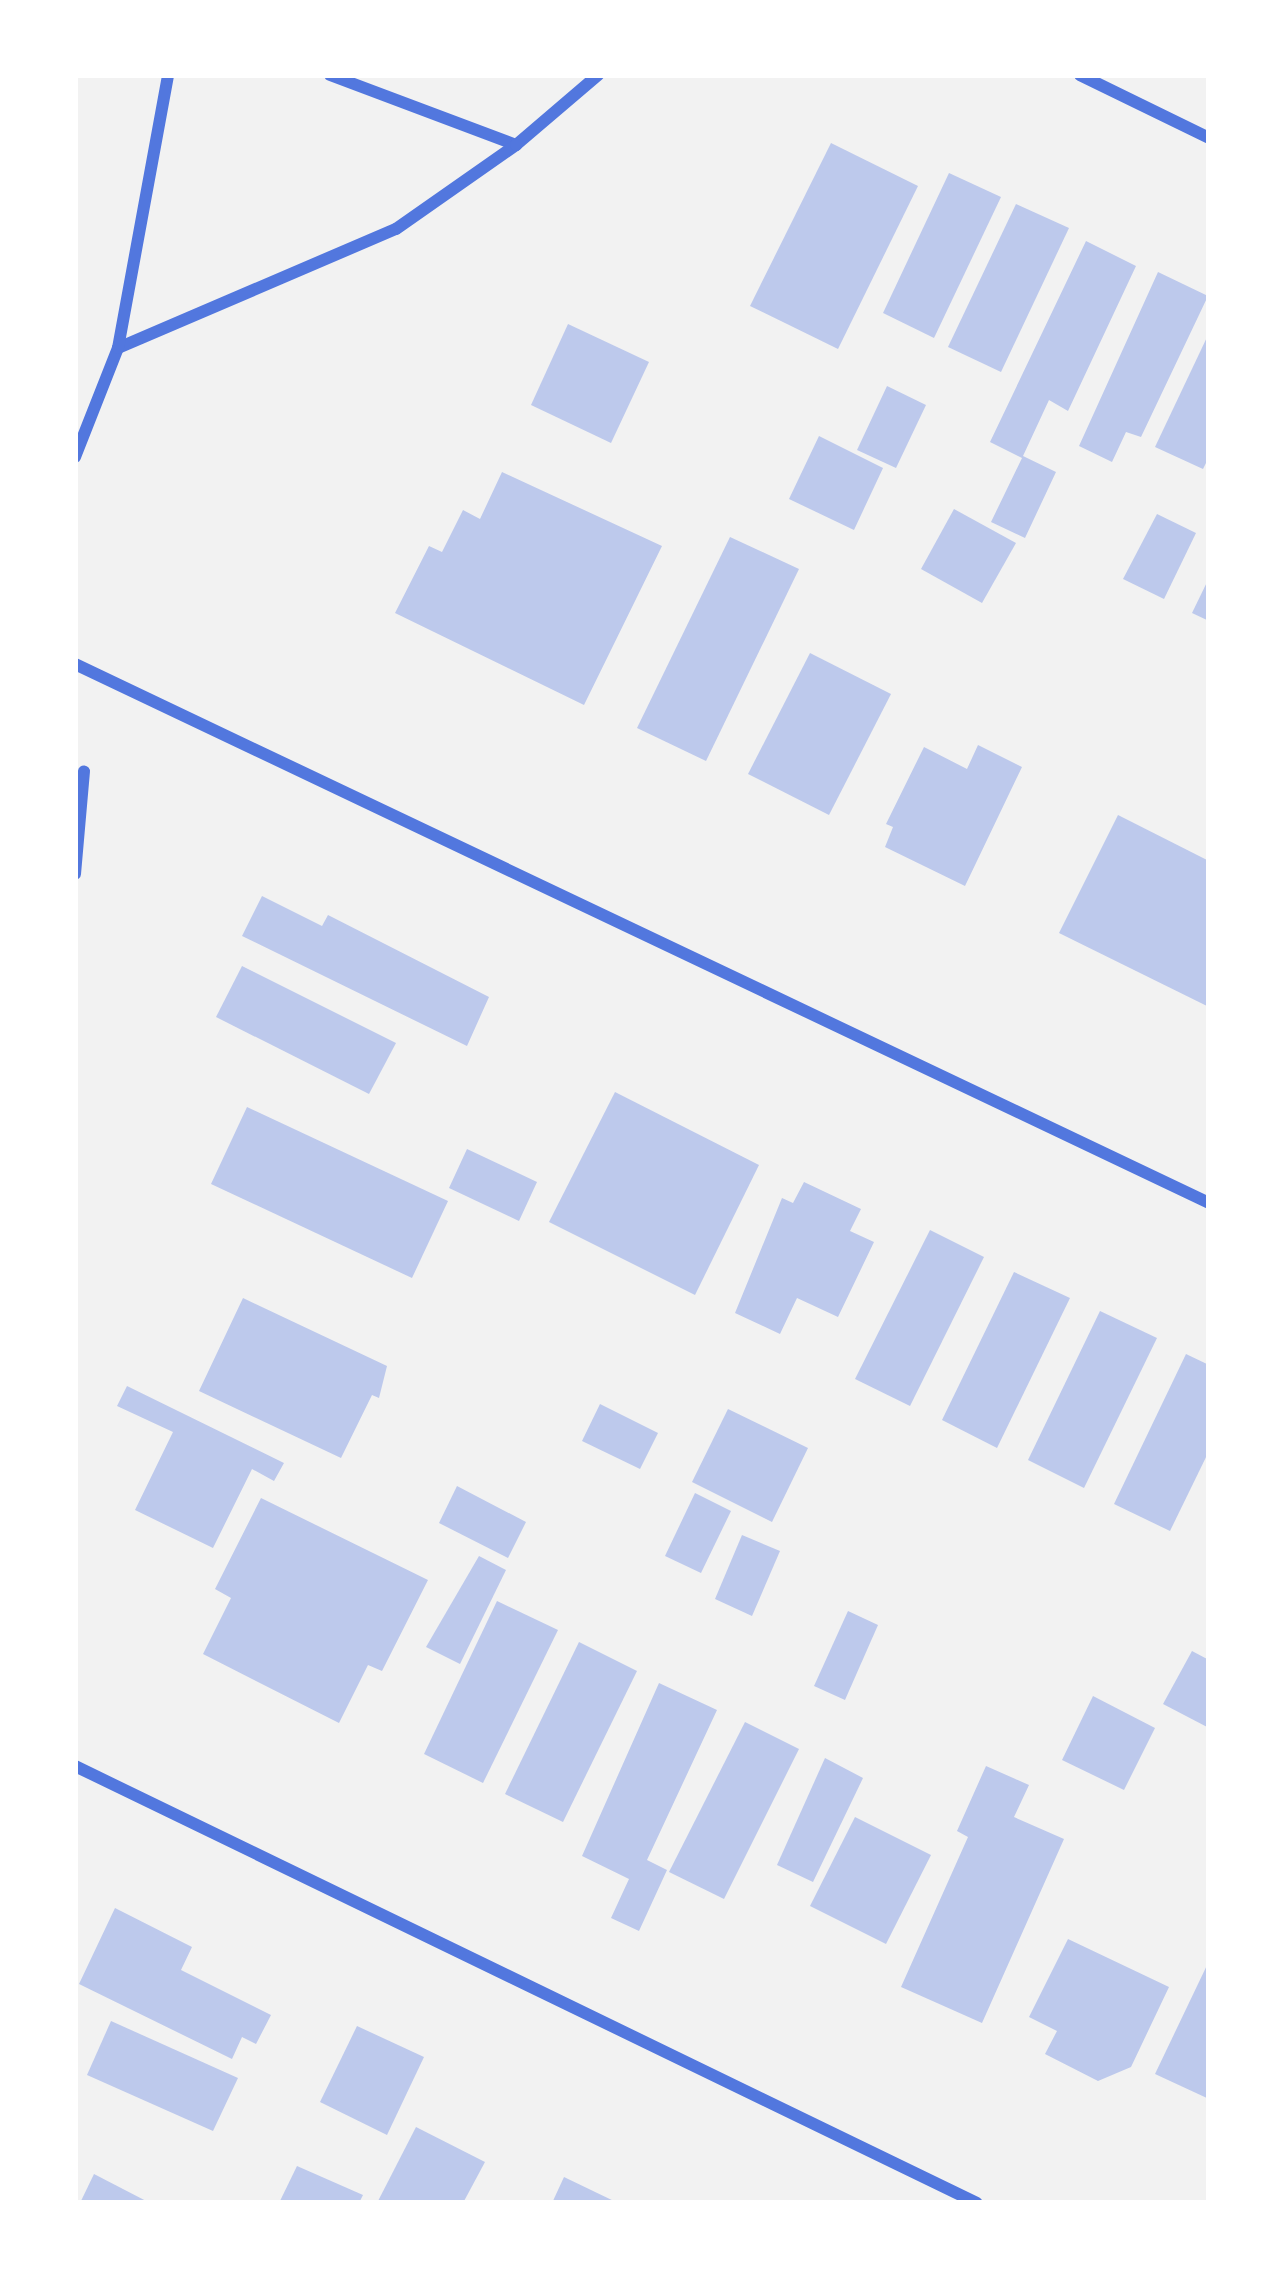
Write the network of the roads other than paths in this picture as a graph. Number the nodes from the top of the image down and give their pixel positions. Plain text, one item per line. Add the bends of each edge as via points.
1 (168, 75) edge
2 (330, 75) edge
3 (598, 75) edge
4 (1080, 75) edge
5 (1209, 138) edge
6 (516, 145) junction
7 (118, 348) junction
8 (75, 457) edge
9 (75, 664) edge
10 (84, 771) dead end
11 (75, 874) edge
12 (1209, 1203) edge
13 (75, 1766) edge
14 (977, 2203) edge

1 - 7 street
2 - 6 street
3 - 6 street
4 - 5 street
6 - 7 street via 396,229
7 - 8 street
9 - 12 street
10 - 11 street
13 - 14 street

